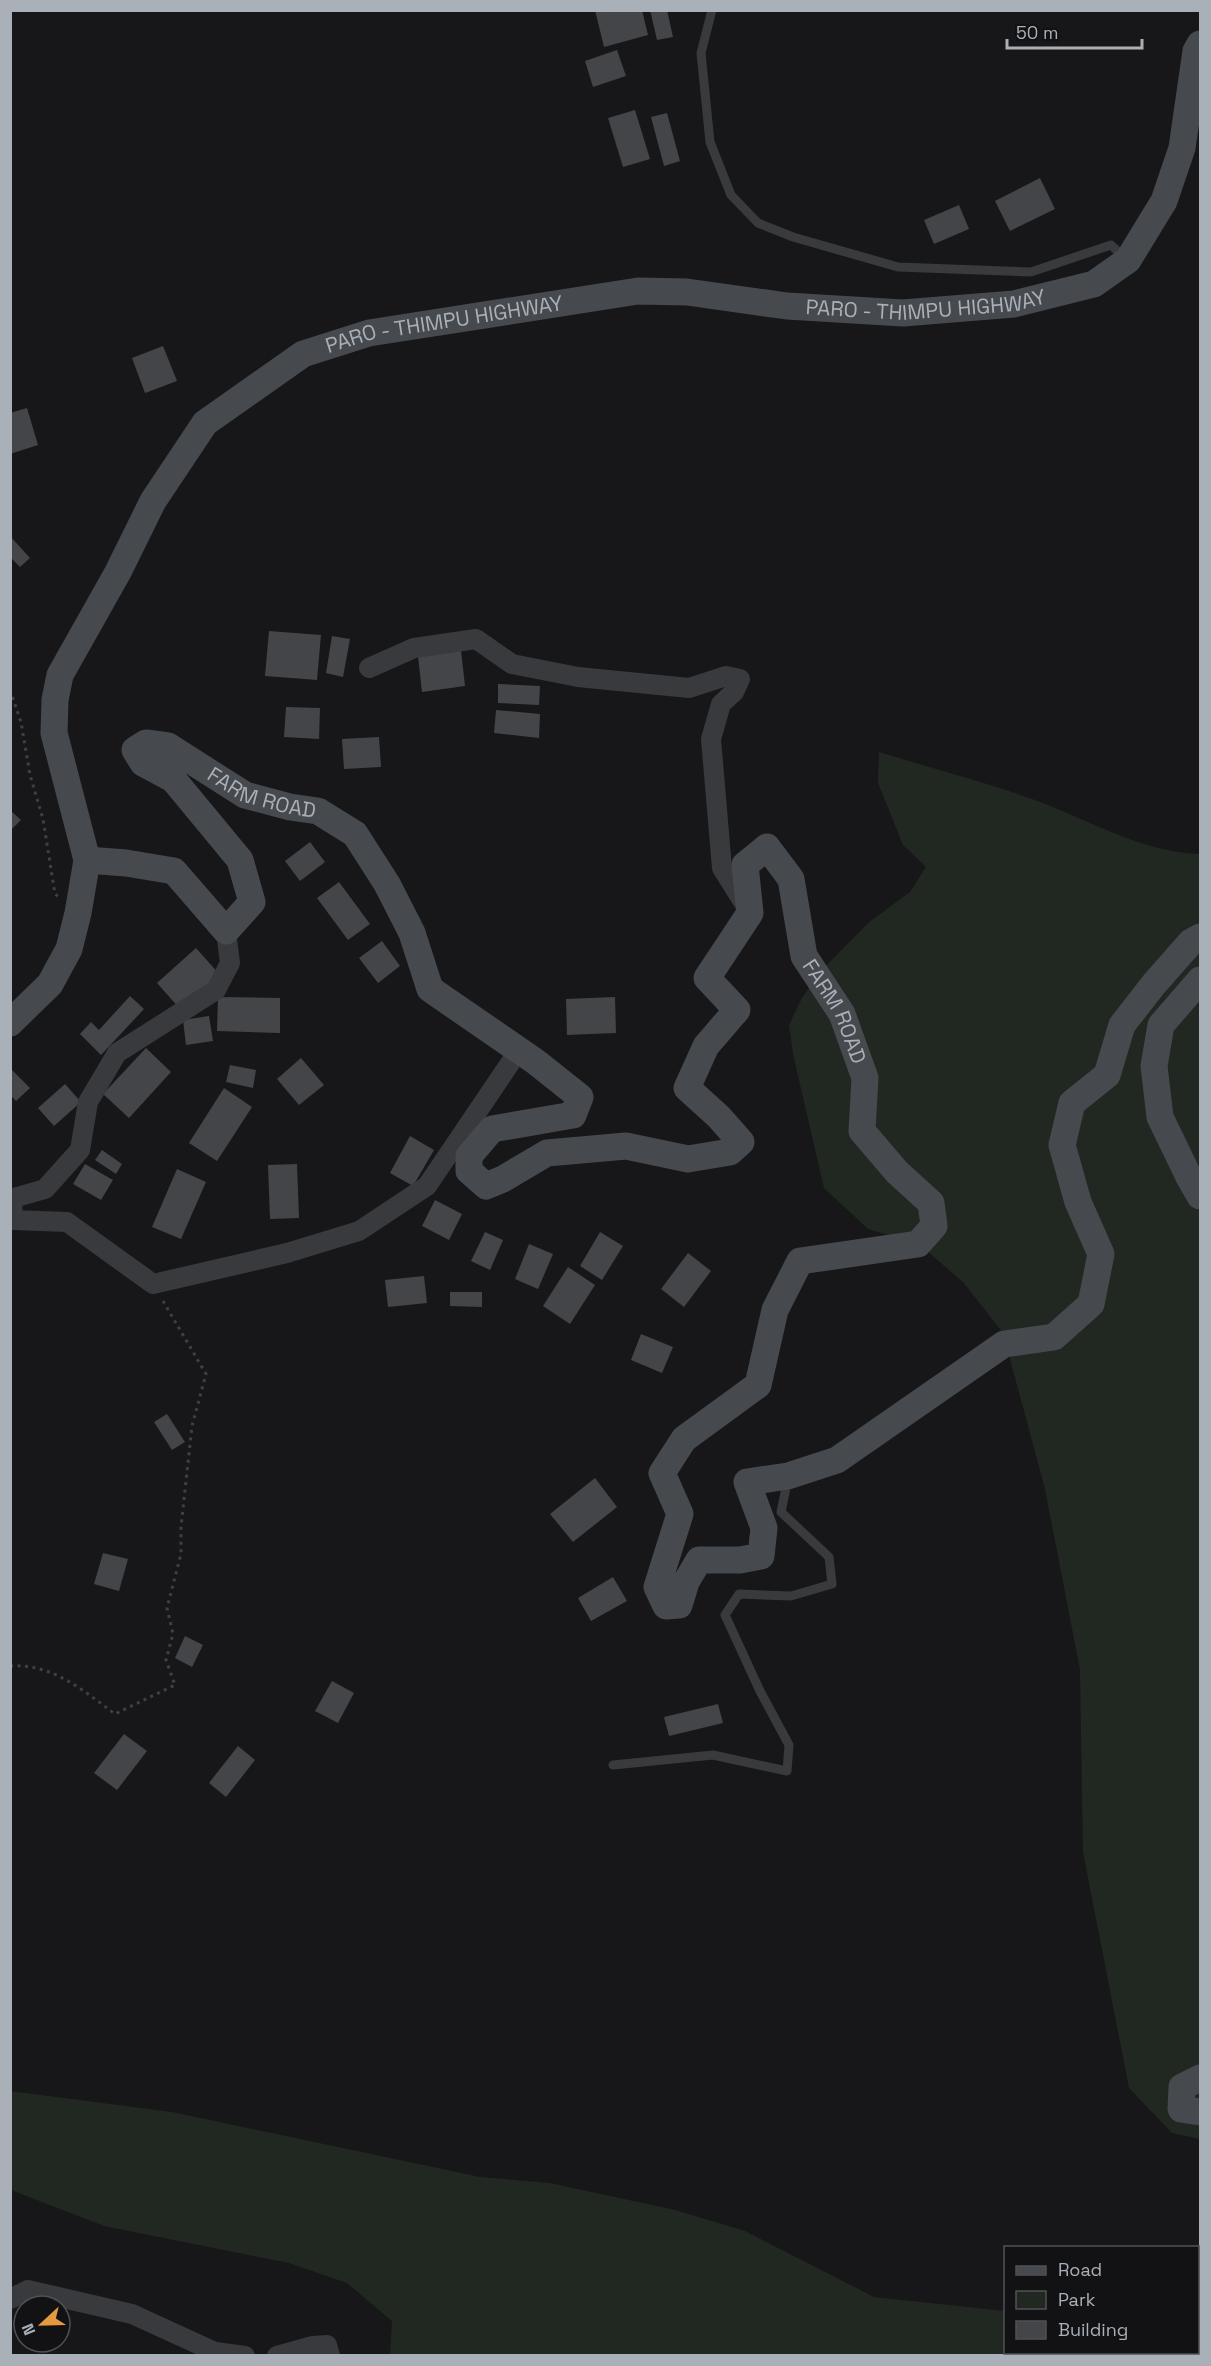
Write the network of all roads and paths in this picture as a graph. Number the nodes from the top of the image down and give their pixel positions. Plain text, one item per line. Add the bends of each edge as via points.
1 (712, 10) edge
2 (1200, 44) edge
3 (1128, 260) junction
4 (369, 668) dead end
5 (10, 690) edge
6 (87, 860) junction
7 (78, 913) junction
8 (750, 913) junction
9 (226, 931) junction
10 (1200, 937) edge
11 (1200, 980) edge
12 (10, 1023) edge
13 (519, 1050) junction
14 (1200, 1196) edge
15 (11, 1199) edge
16 (153, 1284) junction
17 (788, 1476) junction
18 (10, 1666) edge
19 (613, 1765) dead end
20 (1200, 2078) edge
21 (1200, 2112) edge
22 (10, 2299) edge
23 (245, 2355) edge
24 (277, 2355) edge
25 (330, 2355) edge

1 - 3 lane via 700,53 710,142 731,195 758,223 898,267 1031,272 1111,245
2 - 3 street, PARO - THIMPU HIGHWAY via 1194,61 1182,148 1164,201
3 - 6 street, PARO - THIMPU HIGHWAY via 1094,284 1014,304 903,313 787,306 687,292 638,291 369,333 303,354 205,423 153,501 60,675 54,733
4 - 8 street via 414,648 476,639 512,664 578,677 689,688 726,676 740,679 734,692 721,704 711,739 722,868
5 - 7 path via 43,819 55,894
6 - 7 street, PARO - THIMPU HIGHWAY
6 - 9 street via 174,871
7 - 12 street, PARO - THIMPU HIGHWAY via 69,949 50,984
8 - 13 street, FARM ROAD via 707,978 737,1010 706,1046 687,1088 741,1142 730,1152 687,1159 626,1146 547,1153 486,1186 469,1171 469,1156 492,1129 573,1115 580,1097
8 - 17 street, FARM ROAD via 745,865 767,847 791,879 804,956 842,1014 865,1078 862,1131 897,1172 931,1203 934,1226 918,1244 800,1261 775,1310 758,1385 684,1438 662,1473 680,1514 657,1587 666,1606 679,1605 699,1560 760,1556 765,1528 747,1482
9 - 13 street, FARM ROAD via 252,902 240,860 173,779 143,763 135,750 146,743 168,746 245,795 318,811 355,834 412,933 430,989
9 - 15 street via 230,963 216,990 117,1053 88,1102 80,1150 45,1189
10 - 17 street, FARM ROAD via 1191,942 1122,1025 1107,1075 1072,1103 1062,1145 1078,1202 1101,1254 1091,1304 1054,1337 1004,1344 837,1460
11 - 14 street via 1161,1025 1154,1066 1160,1117
13 - 16 street via 428,1186 359,1231 287,1253
15 - 16 street via 14,1220 67,1222
16 - 18 path via 206,1374 192,1426 181,1554 166,1608 173,1634 166,1660 175,1686 115,1714 64,1677 24,1665
17 - 19 lane via 781,1512 829,1557 832,1584 791,1596 739,1594 725,1615 759,1691 789,1744 787,1771 713,1755
20 - 21 street via 1182,2087 1181,2109
22 - 23 street via 28,2290 132,2314 215,2352
24 - 25 street via 327,2345

